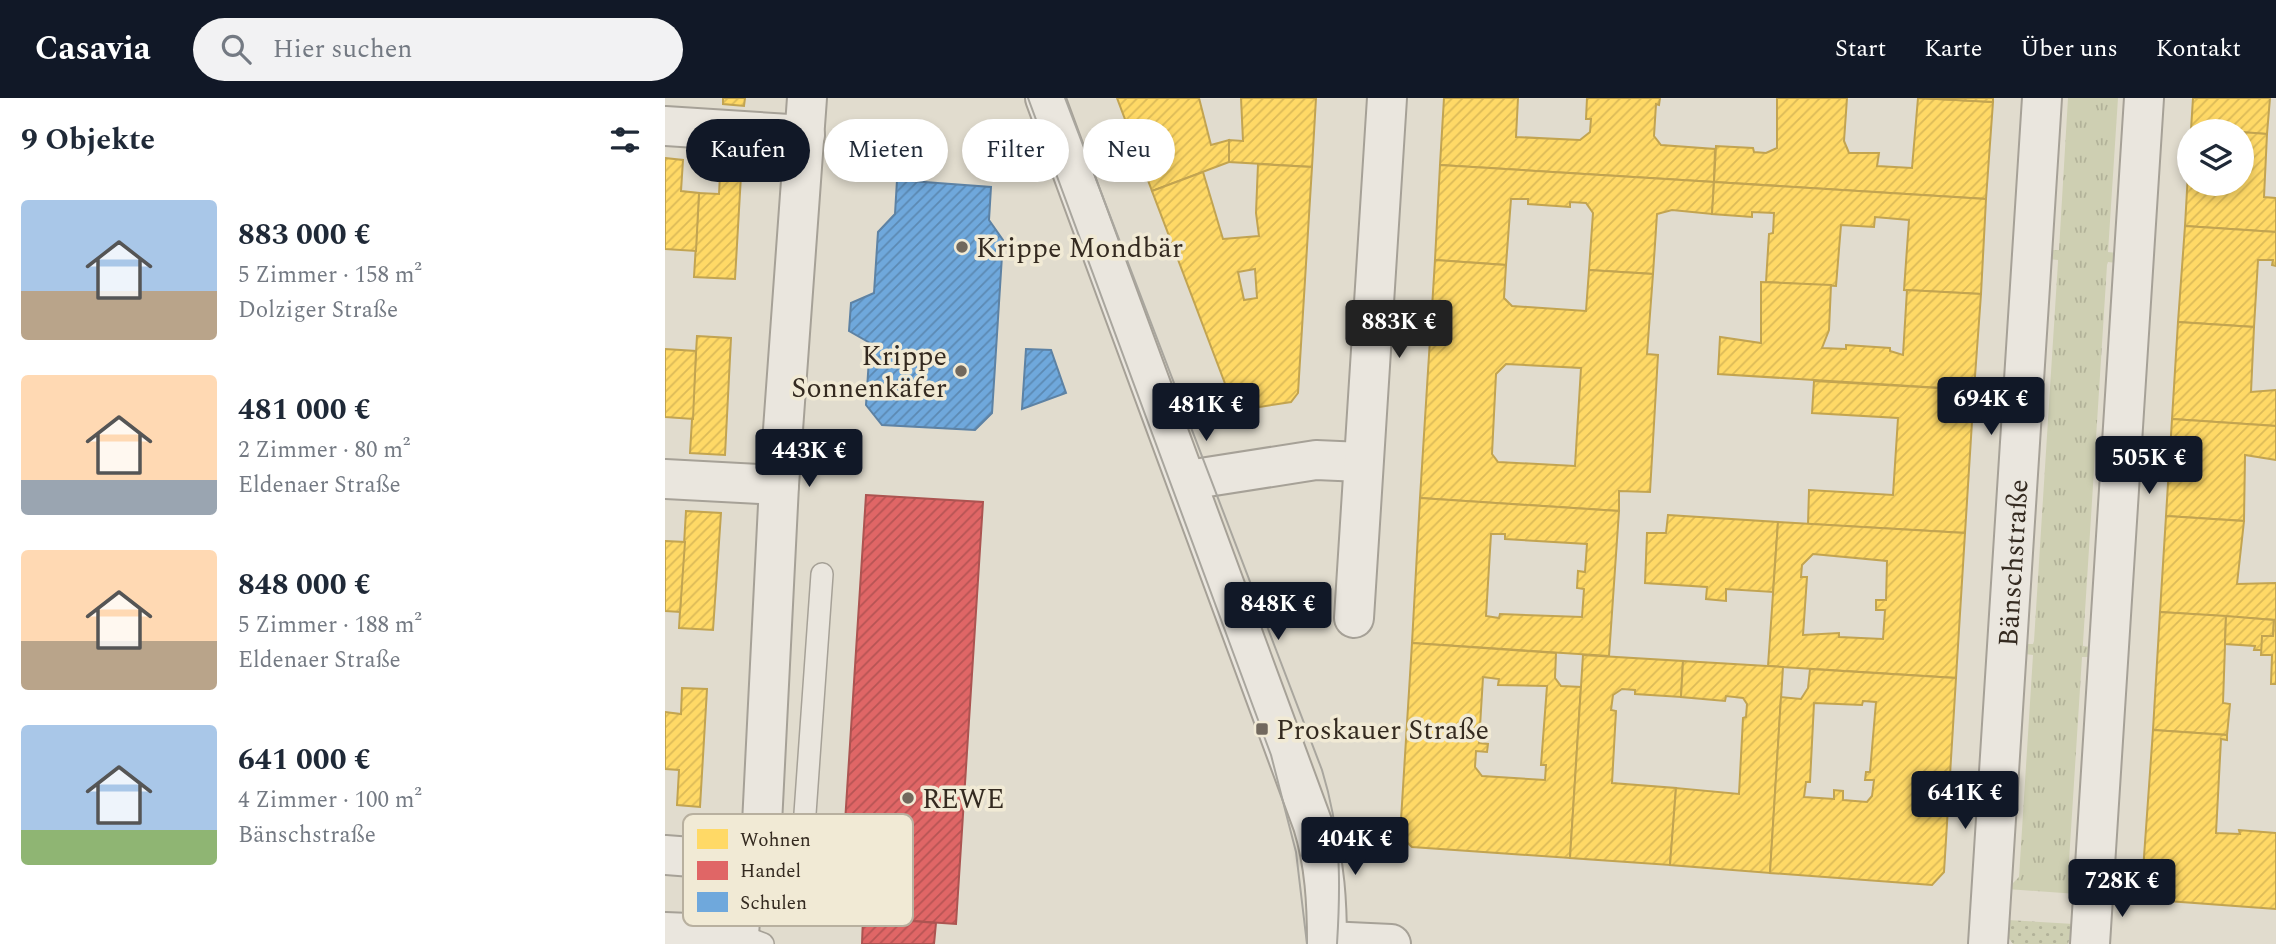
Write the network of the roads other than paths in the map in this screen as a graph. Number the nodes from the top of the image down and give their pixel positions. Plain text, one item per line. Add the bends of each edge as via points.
1 (1045, 98) edge
2 (1387, 98) edge
3 (2042, 98) edge
4 (2144, 98) edge
5 (806, 116) edge
6 (665, 126) edge
7 (1362, 462) junction
8 (665, 479) edge
9 (1188, 480) junction
10 (779, 485) junction
11 (821, 574) dead end
12 (1354, 618) dead end
13 (763, 814) edge
14 (805, 814) edge
15 (665, 855) edge
16 (683, 859) edge
17 (665, 932) edge
18 (747, 941) edge
19 (1327, 942) edge
20 (1391, 944) edge
21 (1988, 944) edge
22 (2090, 944) edge

1 - 9 street
2 - 7 street
3 - 21 street, Bänschstraße
4 - 22 street
5 - 6 street
5 - 10 street
7 - 9 street via 1315,460
7 - 12 street
8 - 10 street
9 - 19 street via 1322,853
10 - 13 street
11 - 14 lane
15 - 16 street
17 - 18 street
19 - 20 street

